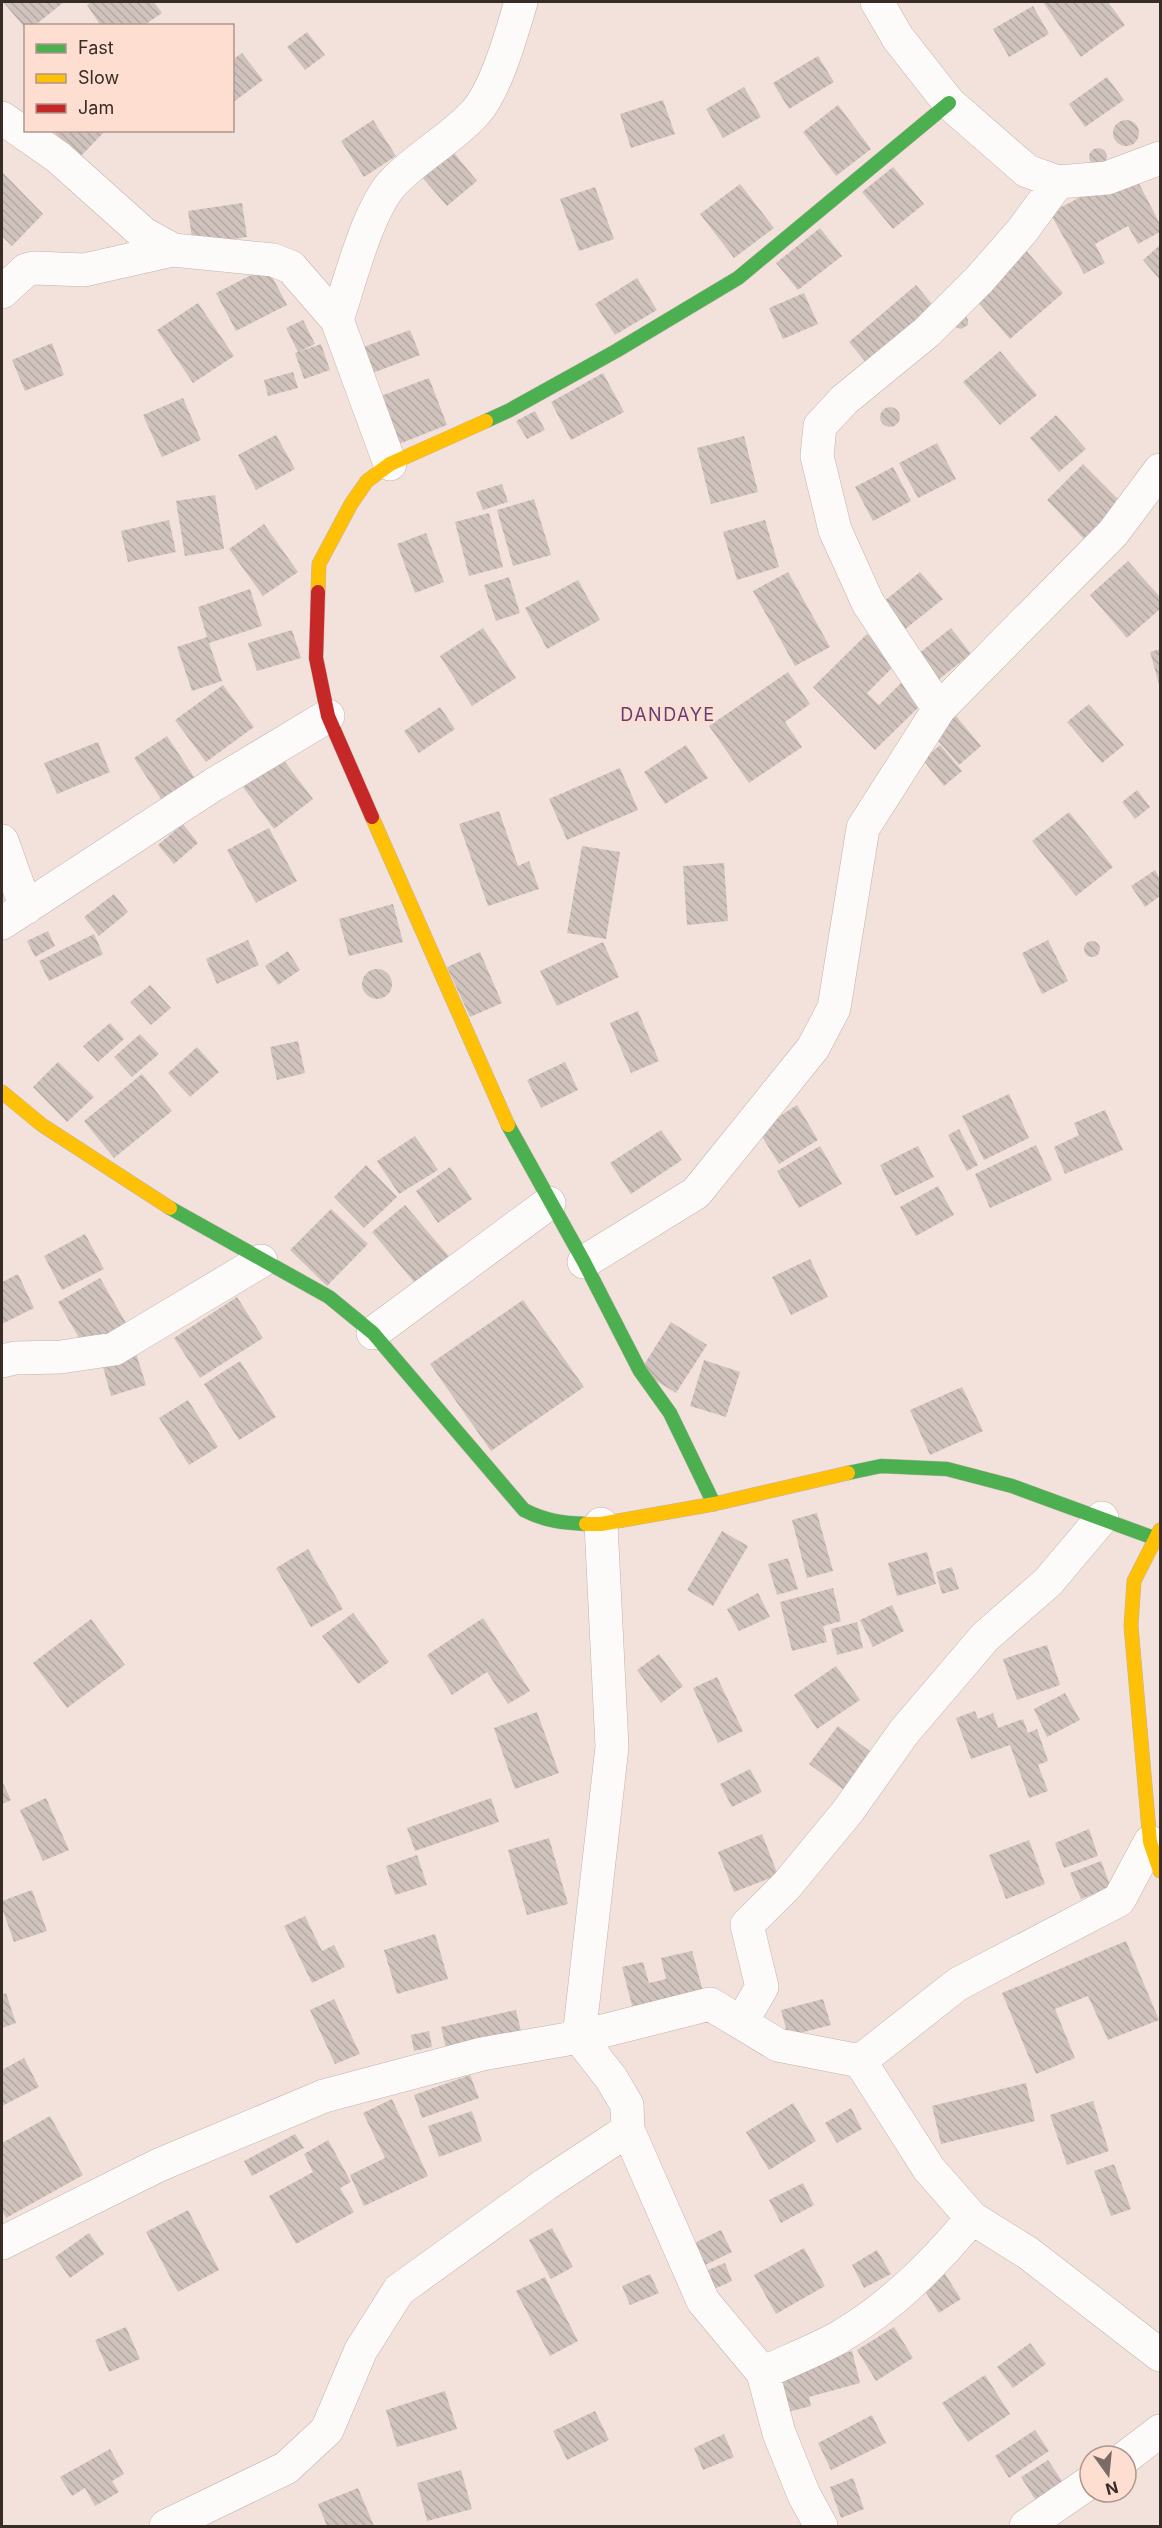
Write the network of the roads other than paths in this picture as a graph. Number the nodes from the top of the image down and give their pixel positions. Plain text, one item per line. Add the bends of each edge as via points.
1 (522, 2) edge
2 (877, 2) edge
3 (949, 103) junction
4 (2, 118) edge
5 (1161, 158) edge
6 (1058, 182) junction
7 (173, 250) junction
8 (2, 292) edge
9 (337, 320) junction
10 (390, 464) junction
11 (1161, 470) edge
12 (939, 709) junction
13 (328, 716) junction
14 (2, 841) edge
15 (14, 916) edge
16 (2, 1092) edge
17 (549, 1203) junction
18 (261, 1261) junction
19 (584, 1262) junction
20 (373, 1333) junction
21 (2, 1361) edge
22 (714, 1504) junction
23 (1102, 1518) junction
24 (601, 1524) junction
25 (1157, 1534) edge
26 (1155, 1857) edge
27 (741, 2023) junction
28 (579, 2037) junction
29 (860, 2061) junction
30 (628, 2130) junction
31 (972, 2218) junction
32 (2, 2243) edge
33 (1161, 2355) edge
34 (763, 2373) junction
35 (1161, 2431) edge
36 (1138, 2448) edge
37 (1078, 2490) edge
38 (166, 2526) edge
39 (821, 2526) edge
40 (1026, 2526) edge

1 - 9 street via 487,94 475,113 390,186 370,221
2 - 3 street via 898,38
3 - 6 street via 1027,171
3 - 10 street via 738,278 510,410
4 - 7 street via 58,157 144,234
5 - 6 street via 1107,178
6 - 12 street via 979,280 927,332 844,400 820,426 817,456 835,530 868,603
7 - 8 street via 84,270 34,268 26,270
7 - 9 street via 273,260 291,267
9 - 10 street
10 - 13 street via 367,481 318,564 316,658
11 - 12 street via 1113,533
12 - 19 street via 863,828 834,1008 813,1048 696,1193
13 - 15 street via 213,785
13 - 17 street via 513,1137
14 - 15 street
16 - 18 street via 42,1125
17 - 19 street
17 - 20 street
18 - 20 street via 329,1297
18 - 21 street via 114,1349
19 - 22 street via 640,1371 670,1413
20 - 24 street via 524,1510 559,1523
22 - 23 street via 881,1466 947,1469 1012,1486
22 - 24 street
23 - 25 street
23 - 27 street via 1048,1582 985,1637 904,1732 848,1811 787,1885 747,1925 762,1987
24 - 28 street via 612,1747
25 - 26 street via 1134,1581 1131,1626
26 - 29 street via 1119,1900 958,1984
27 - 28 street via 710,2004
27 - 29 street via 778,2045
28 - 30 street via 627,2105
28 - 32 street via 482,2054 324,2096 159,2165
29 - 31 street via 929,2169
30 - 34 street via 703,2301
30 - 38 street via 399,2290 361,2350 327,2430 286,2468
31 - 33 street via 1029,2253
31 - 34 street via 898,2296 838,2337
34 - 39 street via 779,2433
35 - 36 street
37 - 40 street

